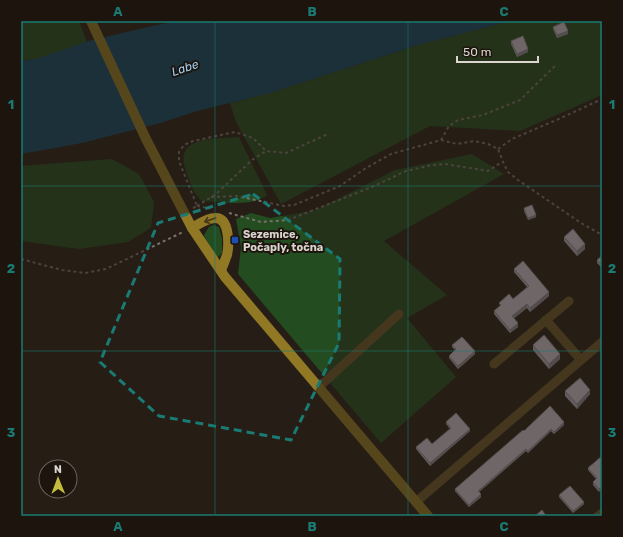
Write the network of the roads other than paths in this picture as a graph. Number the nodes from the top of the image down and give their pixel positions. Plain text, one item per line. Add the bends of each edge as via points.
1 (91, 21) edge
2 (192, 228) junction
3 (221, 270) junction
4 (569, 301) dead end
5 (399, 314) dead end
6 (546, 320) junction
7 (602, 342) edge
8 (581, 360) junction
9 (494, 364) dead end
10 (319, 387) junction
11 (416, 502) junction
12 (602, 513) edge
13 (428, 516) edge
14 (598, 516) edge

1 - 2 street via 146,139
2 - 3 street
3 -> 2 street via 227,255 227,230 224,221 221,218 210,219
3 - 10 street
4 - 6 street
5 - 10 street
6 - 8 street
6 - 9 street
7 - 8 street
8 - 11 street
10 - 11 street
11 - 13 street
12 - 14 street

